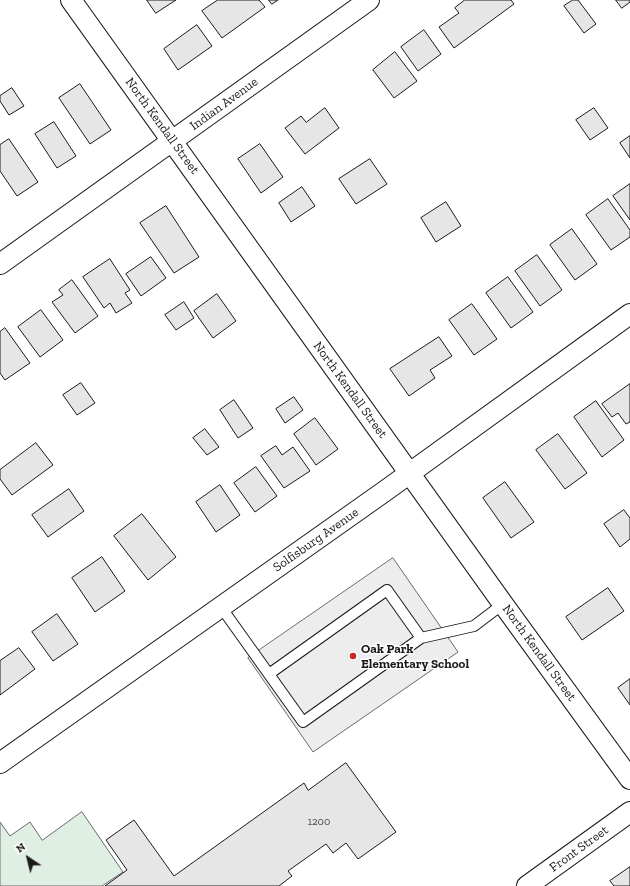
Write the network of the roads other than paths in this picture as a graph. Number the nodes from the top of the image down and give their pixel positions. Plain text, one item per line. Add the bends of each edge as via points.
1 (71, 0) edge
2 (369, 0) edge
3 (172, 141) junction
4 (0, 264) edge
5 (630, 314) edge
6 (410, 473) junction
7 (503, 604) junction
8 (221, 607) junction
9 (422, 638) junction
10 (269, 674) junction
11 (0, 763) edge
12 (630, 779) edge
13 (630, 812) edge
14 (527, 886) edge

1 - 3 street, North Kendall Street
2 - 3 street, Indian Avenue
3 - 4 street, Indian Avenue
3 - 6 street, North Kendall Street
5 - 6 street, Solfisburg Avenue
6 - 7 street, North Kendall Street
6 - 8 street, Solfisburg Avenue
7 - 9 lane via 474,626
7 - 12 street, North Kendall Street
8 - 10 lane
8 - 11 street, Solfisburg Avenue
9 - 10 lane via 387,590
9 - 10 lane via 303,722
13 - 14 street, Front Street

